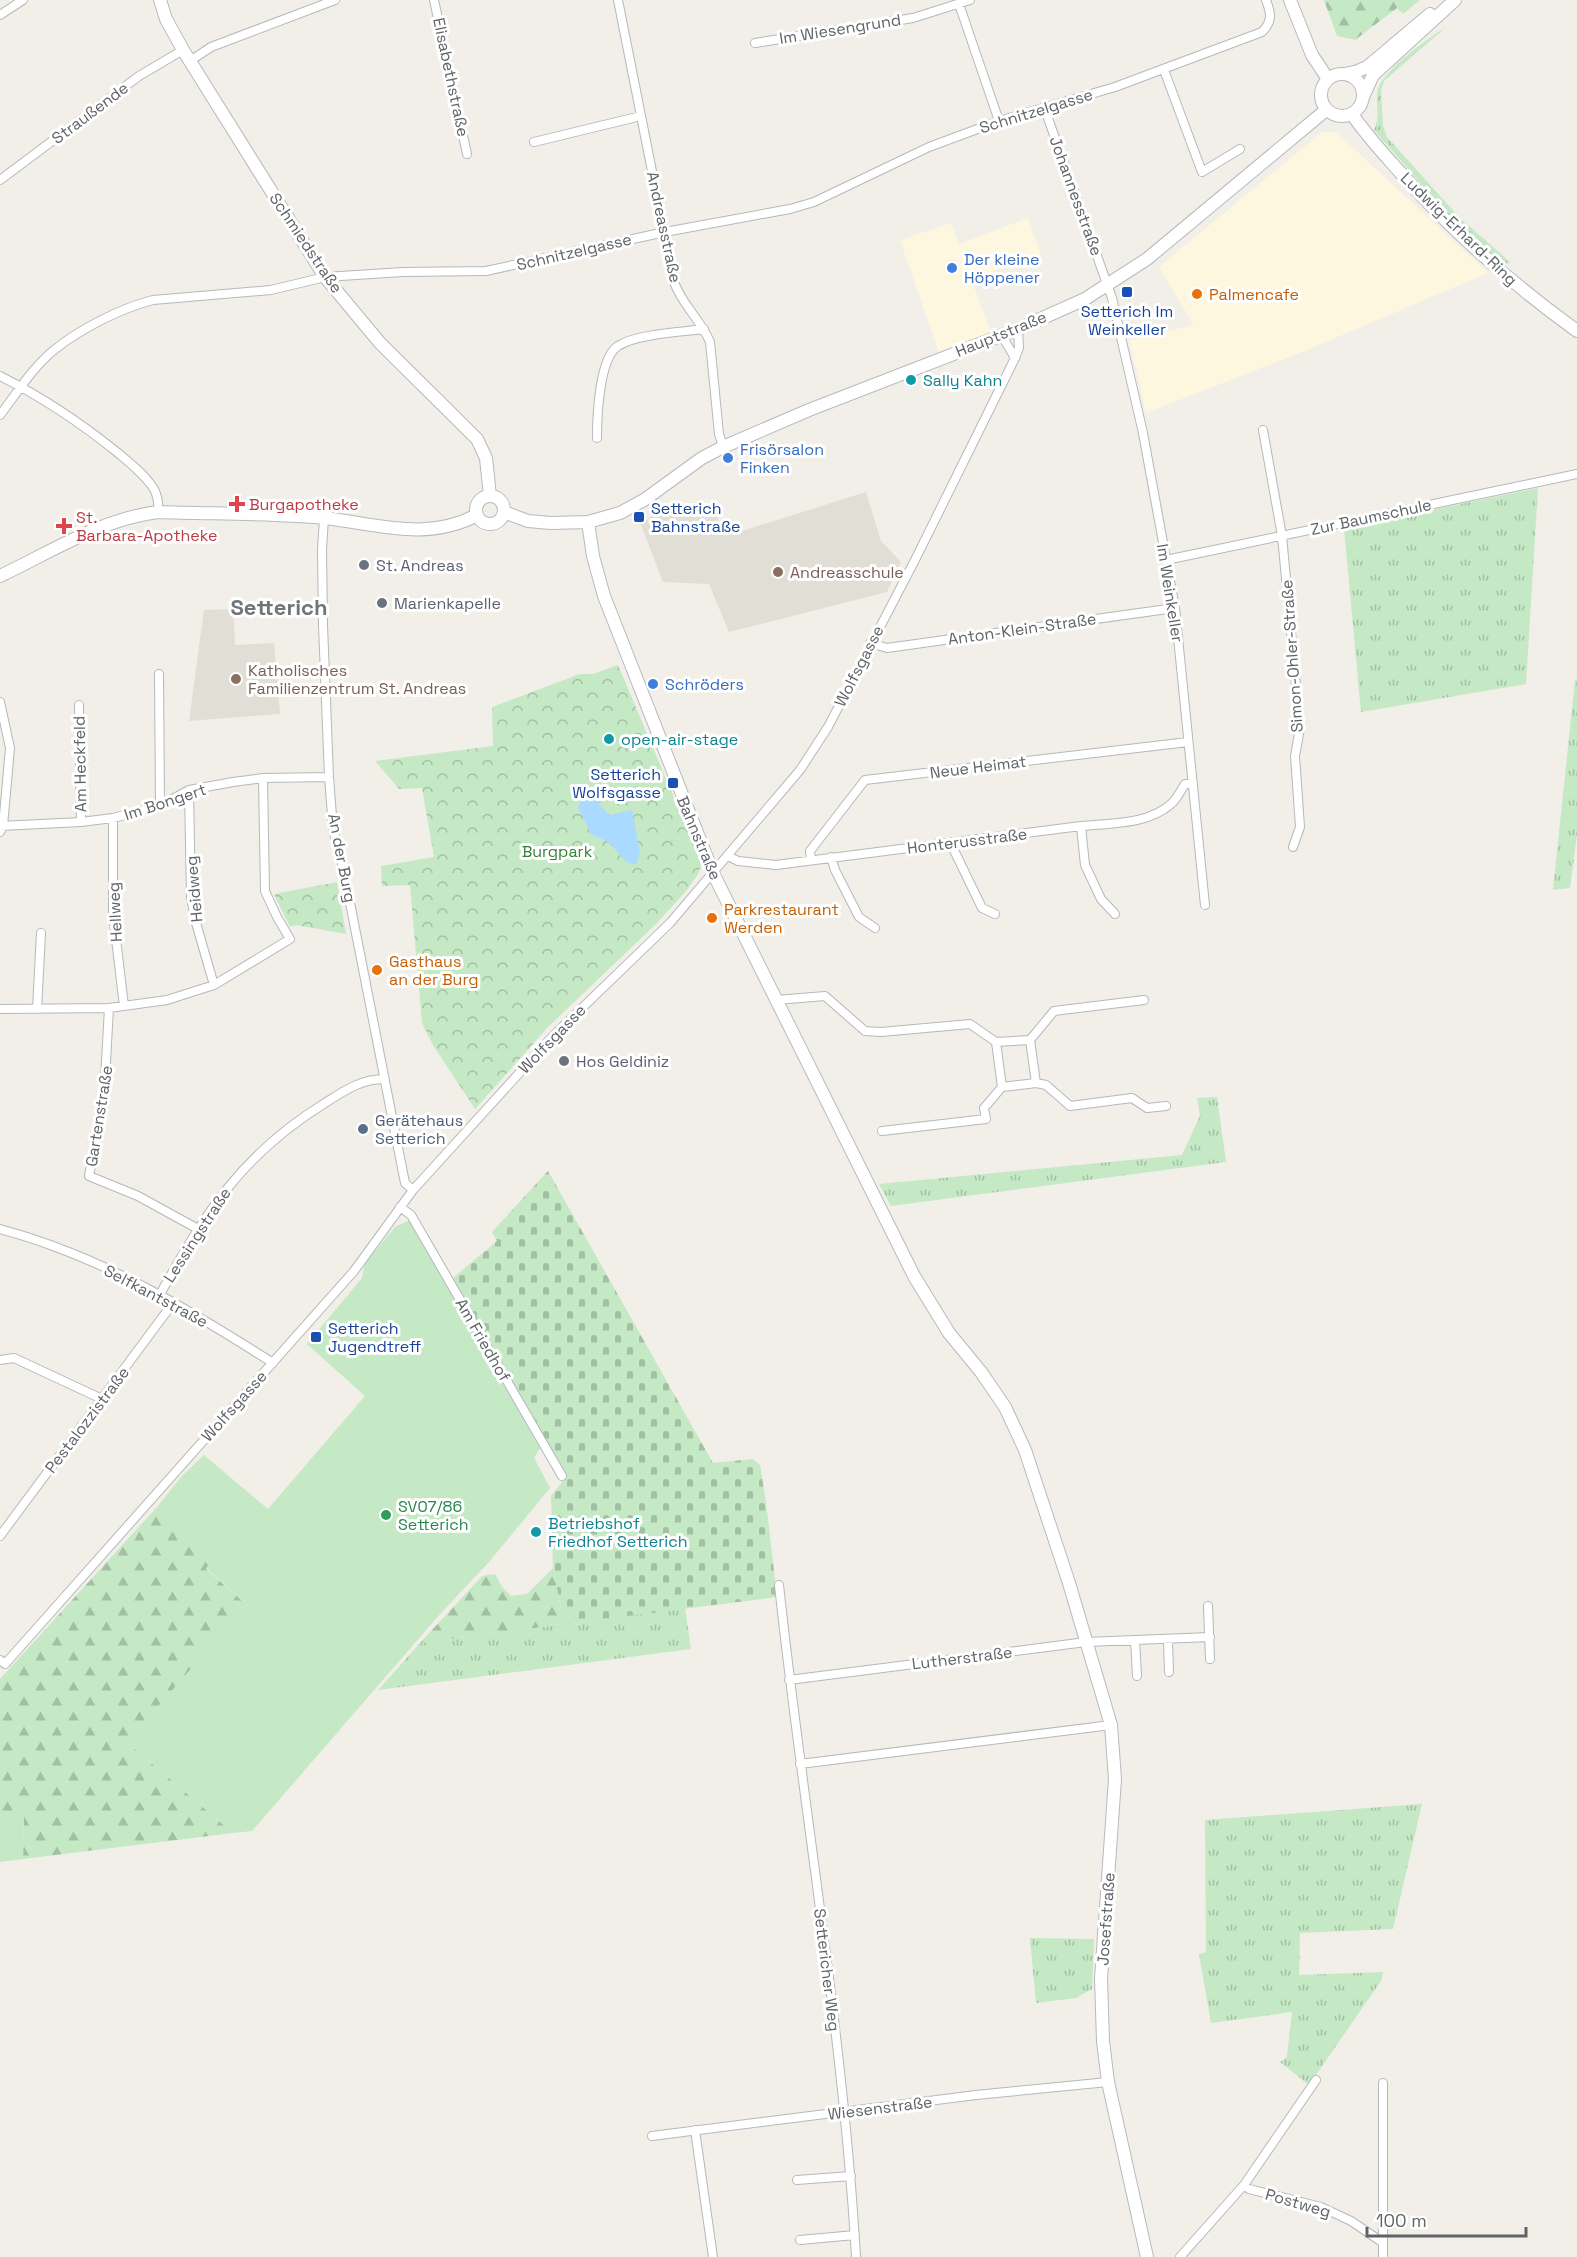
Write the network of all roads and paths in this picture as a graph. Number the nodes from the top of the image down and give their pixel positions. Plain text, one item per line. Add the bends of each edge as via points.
1 (23, 0) edge
2 (160, 0) edge
3 (335, 0) edge
4 (434, 0) edge
5 (618, 0) edge
6 (970, 0) edge
7 (1266, 0) edge
8 (1290, 0) edge
9 (1453, 0) edge
10 (959, 4) junction
11 (0, 15) edge
12 (755, 43) dead end
13 (183, 50) junction
14 (190, 61) junction
15 (1164, 70) junction
16 (1344, 74) junction
17 (1328, 79) junction
18 (1363, 97) junction
19 (1044, 107) junction
20 (1326, 110) junction
21 (1352, 114) junction
22 (640, 117) junction
23 (999, 121) junction
24 (534, 142) dead end
25 (1240, 149) dead end
26 (467, 154) dead end
27 (0, 180) edge
28 (665, 232) junction
29 (325, 277) junction
30 (1108, 285) junction
31 (704, 329) junction
32 (1018, 330) junction
33 (1577, 331) edge
34 (1002, 336) junction
35 (1015, 358) junction
36 (0, 376) edge
37 (21, 386) junction
38 (0, 415) edge
39 (1263, 430) dead end
40 (597, 438) dead end
41 (723, 447) junction
42 (1577, 474) edge
43 (490, 496) junction
44 (158, 512) junction
45 (504, 512) junction
46 (477, 515) junction
47 (324, 518) junction
48 (588, 522) junction
49 (1282, 536) junction
50 (1166, 560) junction
51 (0, 576) edge
52 (1175, 608) junction
53 (870, 643) junction
54 (159, 674) dead end
55 (0, 702) edge
56 (79, 705) dead end
57 (1188, 742) junction
58 (329, 777) junction
59 (263, 778) junction
60 (1193, 784) junction
61 (189, 790) junction
62 (160, 806) junction
63 (112, 818) junction
64 (81, 822) junction
65 (1081, 826) junction
66 (1, 828) edge
67 (951, 844) junction
68 (1293, 847) dead end
69 (728, 856) junction
70 (831, 857) junction
71 (811, 860) junction
72 (713, 873) junction
73 (1205, 905) dead end
74 (996, 914) dead end
75 (1115, 914) dead end
76 (874, 928) dead end
77 (41, 933) dead end
78 (214, 986) junction
79 (776, 1000) junction
80 (1143, 1000) dead end
81 (124, 1006) junction
82 (109, 1008) junction
83 (0, 1009) edge
84 (37, 1009) junction
85 (1030, 1040) junction
86 (996, 1042) junction
87 (384, 1079) junction
88 (1036, 1083) junction
89 (1002, 1088) junction
90 (1166, 1106) dead end
91 (882, 1131) dead end
92 (413, 1190) junction
93 (400, 1208) junction
94 (0, 1228) edge
95 (198, 1229) junction
96 (159, 1296) junction
97 (173, 1303) junction
98 (0, 1360) edge
99 (273, 1363) junction
100 (102, 1399) junction
101 (562, 1476) dead end
102 (0, 1536) edge
103 (1069, 1583) joint
104 (779, 1585) dead end
105 (1208, 1606) dead end
106 (1210, 1637) junction
107 (1135, 1640) junction
108 (1168, 1640) junction
109 (1086, 1642) junction
110 (1210, 1659) dead end
111 (3, 1662) edge
112 (1169, 1672) dead end
113 (1137, 1676) dead end
114 (789, 1680) junction
115 (1111, 1725) junction
116 (800, 1764) junction
117 (1316, 2080) dead end
118 (1108, 2082) junction
119 (1383, 2083) dead end
120 (845, 2113) junction
121 (694, 2130) junction
122 (652, 2136) dead end
123 (851, 2176) junction
124 (797, 2180) dead end
125 (1244, 2185) junction
126 (855, 2235) junction
127 (800, 2240) dead end
128 (1382, 2242) junction
129 (713, 2257) edge
130 (856, 2257) edge
131 (1147, 2257) edge
132 (1180, 2257) edge
133 (1383, 2257) edge

1 - 11 street
2 - 13 street, Schmiedstraße
3 - 14 street via 211,47
4 - 26 street, Elisabethstraße
5 - 22 street, Andreasstraße
6 - 10 street, Im Wiesengrund
7 - 15 street, Schnitzelgasse via 1272,16 1262,32
8 - 17 street via 1307,46
9 - 16 street via 1426,17 1367,67
9 - 18 street via 1373,75
10 - 12 street, Im Wiesengrund via 913,18
10 - 23 street
13 - 14 street, Schmiedstraße
13 - 27 street, Straußende via 139,76
14 - 29 street, Schmiedstraße
15 - 19 street, Schnitzelgasse
15 - 25 street via 1202,172
16 - 17 street
16 - 18 street via 1359,83
17 - 20 street via 1320,95
18 - 21 street
19 - 23 street, Schnitzelgasse
19 - 30 street, Johannesstraße
20 - 21 street via 1336,116
20 - 30 street, Hauptstraße via 1148,259
21 - 33 street, Ludwig-Erhard-Ring via 1421,197 1536,302
22 - 24 street
22 - 28 street, Andreasstraße
23 - 28 street, Schnitzelgasse via 929,147 814,202
28 - 29 street, Schnitzelgasse via 486,271
28 - 31 street, Andreasstraße via 678,292
29 - 37 street, Schnitzelgasse via 271,290 137,304 54,350
29 - 43 street, Schmiedstraße via 380,343 477,439 486,458
30 - 32 street, Hauptstraße
30 - 50 street, Im Weinkeller via 1143,433
31 - 40 street via 633,340 617,347 608,358
31 - 41 street, Andreasstraße via 710,342
32 - 34 street, Hauptstraße
32 - 35 street, Wolfsgasse
34 - 35 street
34 - 41 street, Hauptstraße
35 - 53 street, Wolfsgasse
36 - 37 street
37 - 38 street, Schnitzelgasse
37 - 44 street via 92,431 135,467 159,500
39 - 49 street, Simon-Ohler-Straße
41 - 48 street, Hauptstraße via 634,507
42 - 49 street, Zur Baumschule
43 - 45 street via 499,499
43 - 46 street via 478,502
44 - 47 street
44 - 51 street via 109,523
45 - 46 street via 492,524
45 - 48 street, Hauptstraße via 528,521
46 - 47 street via 454,526 405,530
47 - 58 street, An der Burg via 323,625
48 - 72 street, Bahnstraße via 604,596
49 - 50 street, Zur Baumschule
49 - 68 street, Simon-Ohler-Straße via 1300,728 1295,756 1300,827
50 - 52 street, Im Weinkeller
52 - 53 street, Anton-Klein-Straße via 887,648
52 - 57 street, Im Weinkeller
53 - 69 street, Wolfsgasse via 828,727 800,770
54 - 62 street
55 - 66 street via 10,748
56 - 64 street, Am Heckfeld
57 - 60 street, Im Weinkeller
57 - 71 street, Neue Heimat via 865,780 810,851
58 - 59 street, Im Bongert
58 - 87 street, An der Burg via 333,829
59 - 61 street, Im Bongert
59 - 78 street via 265,891 290,939
60 - 65 street, Honterusstraße via 1185,784 1172,803 1151,816
60 - 73 street, Im Weinkeller
61 - 62 street, Im Bongert
61 - 78 street, Heidweg via 191,898
62 - 63 street, Im Bongert
63 - 64 street, Im Bongert
63 - 81 street, Hellweg via 113,914
64 - 66 street, Im Bongert
65 - 67 street, Honterusstraße
65 - 75 street via 1085,865 1101,898
67 - 70 street, Honterusstraße
67 - 74 street via 982,908
69 - 71 street, Honterusstraße via 738,861 776,865
69 - 72 street, Wolfsgasse
70 - 71 street, Honterusstraße
70 - 76 street via 859,917
72 - 79 street, Bahnstraße
72 - 92 street, Wolfsgasse via 670,923 552,1037
77 - 84 street
78 - 81 street via 167,1000
79 - 86 street via 825,996 866,1031 970,1024
79 - 103 street, Bahnstraße via 930,1304 1013,1422
80 - 85 street via 1054,1011
81 - 82 street
82 - 84 street
82 - 95 street, Gartenstraße via 104,1097 89,1176 138,1196
83 - 84 street
85 - 86 street
85 - 88 street
86 - 89 street
87 - 92 street, An der Burg via 405,1183
87 - 95 street, Lessingstraße via 369,1079 345,1090 286,1129 238,1173
88 - 89 street
88 - 90 street via 1046,1085 1070,1106 1132,1098 1147,1108
89 - 91 street via 984,1108 986,1119
92 - 93 street, Wolfsgasse
93 - 99 street, Wolfsgasse via 354,1271
93 - 101 street, Am Friedhof via 411,1215
94 - 96 street, Selfkantstraße via 54,1246
95 - 96 street, Lessingstraße
96 - 97 street, Selfkantstraße
97 - 99 street, Selfkantstraße
97 - 100 street, Pestalozzistraße
98 - 100 street via 14,1358
99 - 111 street, Wolfsgasse
100 - 102 street, Pestalozzistraße
103 - 109 street, Josefstraße
104 - 114 street, Settericher Weg
105 - 106 street
106 - 108 street, Lutherstraße
106 - 110 street
107 - 108 street, Lutherstraße
107 - 109 street, Lutherstraße
107 - 113 street
108 - 112 street
109 - 114 street, Lutherstraße
109 - 115 street, Josefstraße
114 - 116 street, Settericher Weg
115 - 116 street
115 - 118 street, Josefstraße via 1115,1779 1101,2007
116 - 120 street, Settericher Weg
117 - 125 street
118 - 120 street, Wiesenstraße
118 - 131 street, Josefstraße
119 - 128 street
120 - 121 street, Wiesenstraße
120 - 123 street, Settericher Weg
121 - 122 street, Wiesenstraße
121 - 129 street
123 - 124 street
123 - 126 street, Settericher Weg
125 - 128 street, Postweg via 1321,2207
125 - 132 street
126 - 127 street
126 - 130 street, Settericher Weg
128 - 133 street

